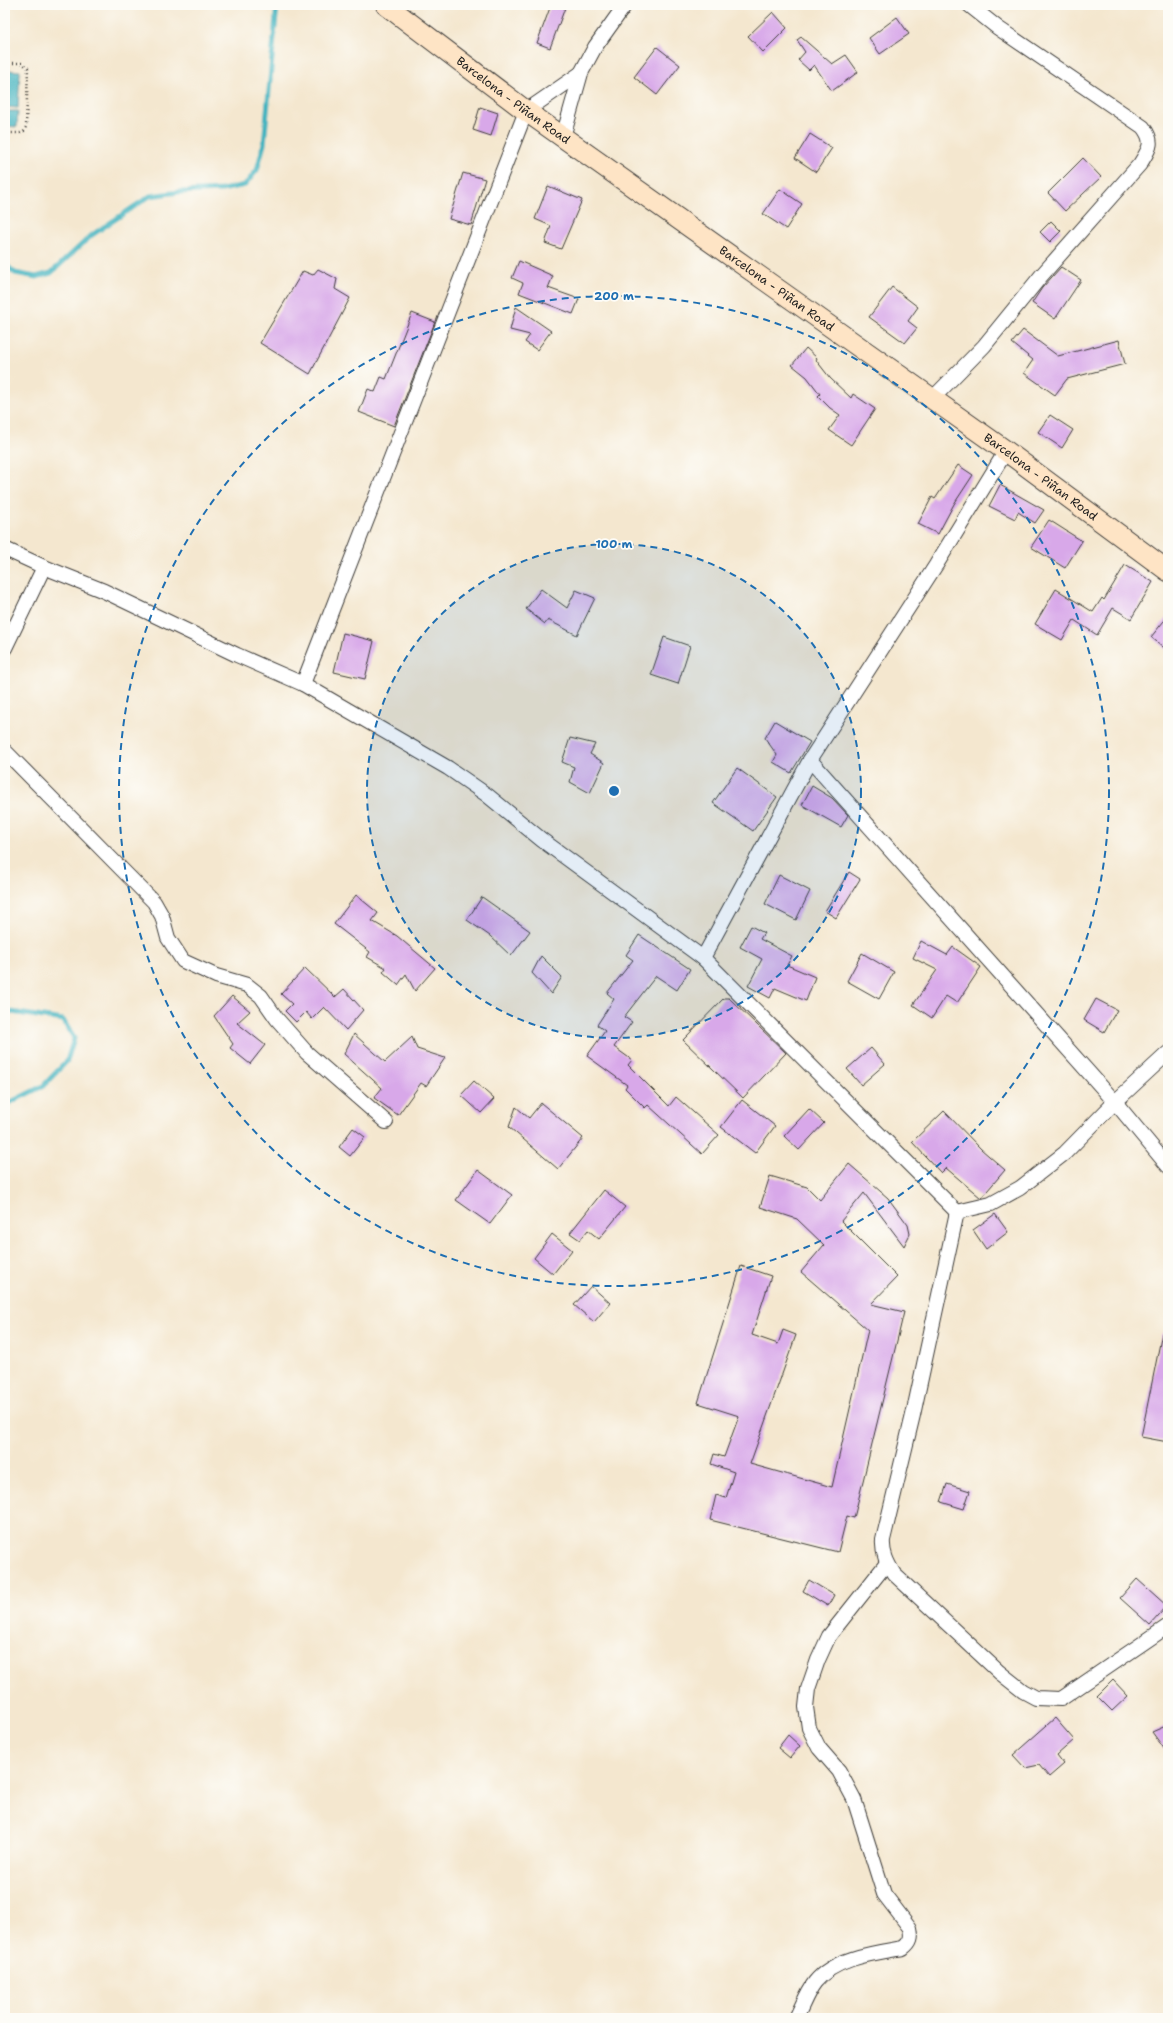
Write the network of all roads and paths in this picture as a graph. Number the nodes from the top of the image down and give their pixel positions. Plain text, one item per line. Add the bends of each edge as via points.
1 (386, 5) edge
2 (625, 5) edge
3 (969, 5) edge
4 (5, 63) edge
5 (581, 74) junction
6 (526, 111) junction
7 (5, 132) edge
8 (563, 137) junction
9 (932, 399) junction
10 (1006, 451) junction
11 (5, 548) edge
12 (44, 567) junction
13 (1168, 571) edge
14 (5, 648) edge
15 (304, 684) junction
16 (5, 751) edge
17 (810, 760) junction
18 (703, 958) junction
19 (1168, 1053) edge
20 (1115, 1102) junction
21 (386, 1122) dead end
22 (1168, 1166) edge
23 (957, 1212) junction
24 (887, 1563) junction
25 (1168, 1626) edge
26 (796, 2018) edge

1 - 6 main road, Barcelona - Piñan Road
2 - 5 street via 595,47
3 - 9 street via 998,28 1143,127 1149,135 1150,147 1140,164 1041,276 984,346
4 - 7 path via 22,63 28,68 26,127 20,133
5 - 6 street
5 - 8 street
6 - 8 main road, Barcelona - Piñan Road
6 - 15 street
8 - 9 main road, Barcelona - Piñan Road
9 - 10 main road, Barcelona - Piñan Road
10 - 13 main road, Barcelona - Piñan Road
10 - 17 street
11 - 12 street
12 - 14 street
12 - 15 street via 104,591
15 - 18 street via 448,768
16 - 21 street via 154,902 162,916 168,938 183,961 216,976 247,985 261,996 277,1019 308,1053
17 - 18 street
17 - 20 street
18 - 23 street
19 - 20 street
20 - 22 street
20 - 23 street via 1065,1153 1020,1188 991,1204
23 - 24 street via 883,1540 882,1548
24 - 25 street via 894,1574 999,1672 1023,1692 1036,1698 1061,1699
24 - 26 street via 829,1636 808,1689 806,1707 808,1728 819,1748 839,1771 854,1799 884,1894 910,1928 912,1935 909,1944 903,1948 847,1961 827,1970 814,1982

